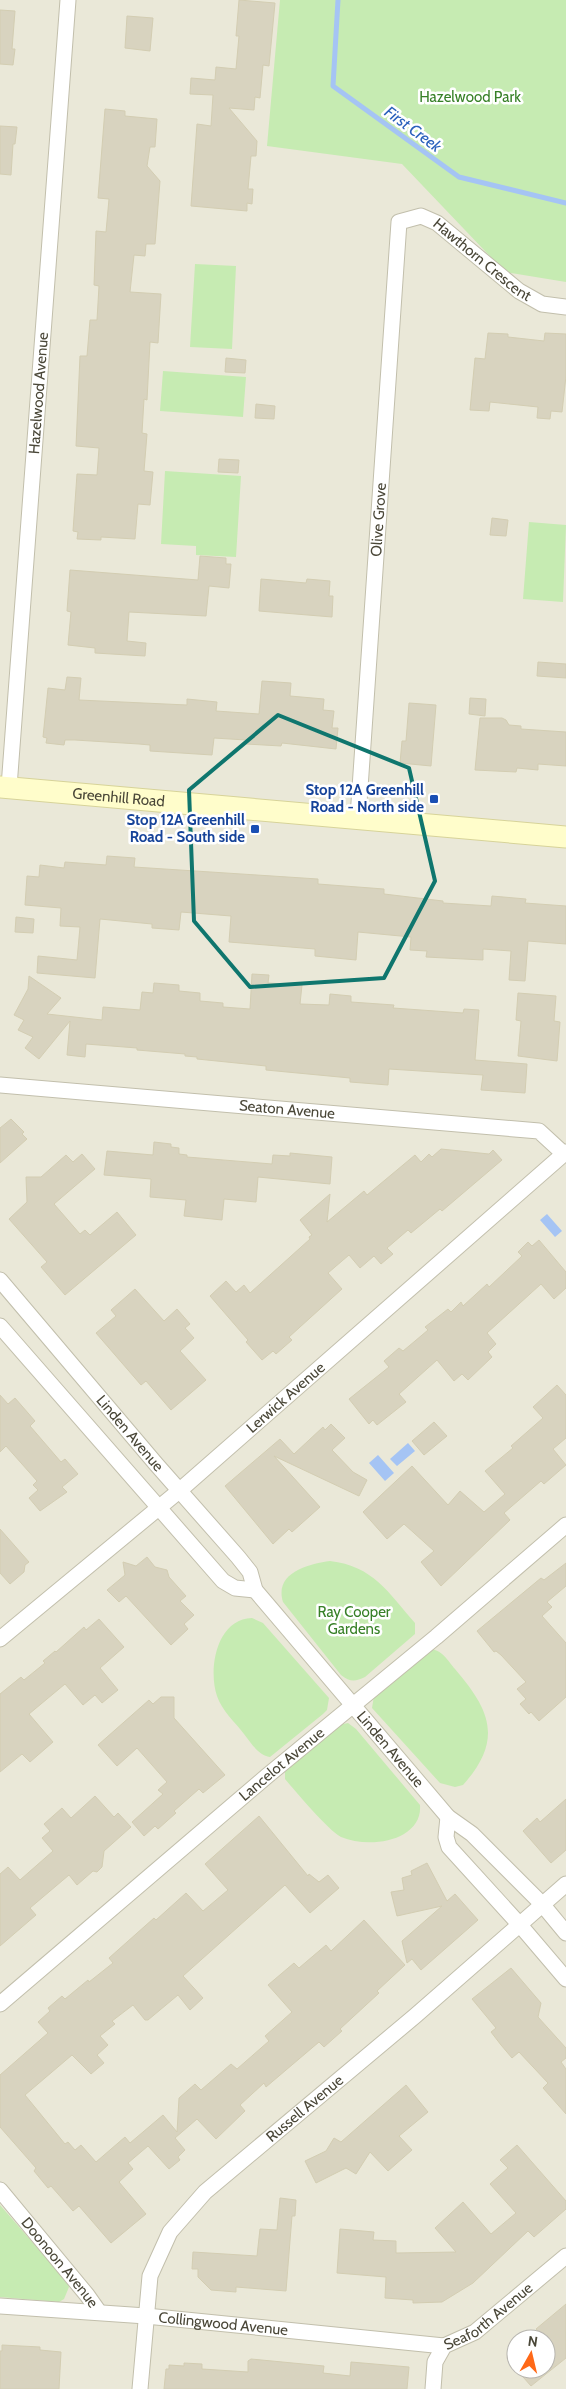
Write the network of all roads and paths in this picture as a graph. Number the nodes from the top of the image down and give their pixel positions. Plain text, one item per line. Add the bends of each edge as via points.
1 (68, 0) edge
2 (398, 222) joint
3 (566, 307) edge
4 (4, 787) edge
5 (358, 817) junction
6 (566, 837) edge
7 (0, 1085) edge
8 (565, 1153) edge
9 (0, 1280) edge
10 (0, 1326) edge
11 (179, 1491) junction
12 (158, 1508) junction
13 (566, 1526) edge
14 (255, 1590) junction
15 (0, 1639) edge
16 (354, 1704) junction
17 (448, 1817) junction
18 (566, 1884) edge
19 (542, 1904) junction
20 (520, 1925) junction
21 (566, 1933) edge
22 (566, 1979) edge
23 (0, 2004) edge
24 (0, 2190) edge
25 (566, 2256) edge
26 (0, 2306) edge
27 (98, 2312) junction
28 (146, 2316) junction
29 (444, 2346) junction
30 (140, 2389) edge
31 (433, 2389) edge

1 - 4 street, Hazelwood Avenue
2 - 3 street, Hawthorn Crescent via 421,216 437,223 520,291 542,304
2 - 5 street, Olive Grove
4 - 5 main road, Greenhill Road
5 - 6 main road, Greenhill Road
7 - 8 street, Seaton Avenue via 539,1131
8 - 11 street, Lerwick Avenue
9 - 11 street, Linden Avenue
10 - 12 street, Linden Avenue
11 - 12 street, Lerwick Avenue
11 - 14 street, Linden Avenue via 250,1572
12 - 14 street, Linden Avenue via 223,1581 235,1588
12 - 15 street, Lerwick Avenue
13 - 16 street, Lancelot Avenue
14 - 16 street, Linden Avenue
16 - 17 street, Linden Avenue
16 - 23 street, Lancelot Avenue
17 - 19 street, Linden Avenue via 472,1834
17 - 20 street via 446,1837 449,1847
18 - 19 street, Russell Avenue
19 - 20 street, Russell Avenue
19 - 21 street, Linden Avenue
20 - 22 street
20 - 28 street, Russell Avenue via 205,2192 170,2232 150,2276
24 - 27 street, Doonoon Avenue
25 - 29 street, Seaforth Avenue via 475,2332
26 - 27 street, Collingwood Avenue
27 - 28 street, Collingwood Avenue
28 - 29 street, Collingwood Avenue
28 - 30 street, Russell Avenue
29 - 31 street, Seaforth Avenue via 435,2362

